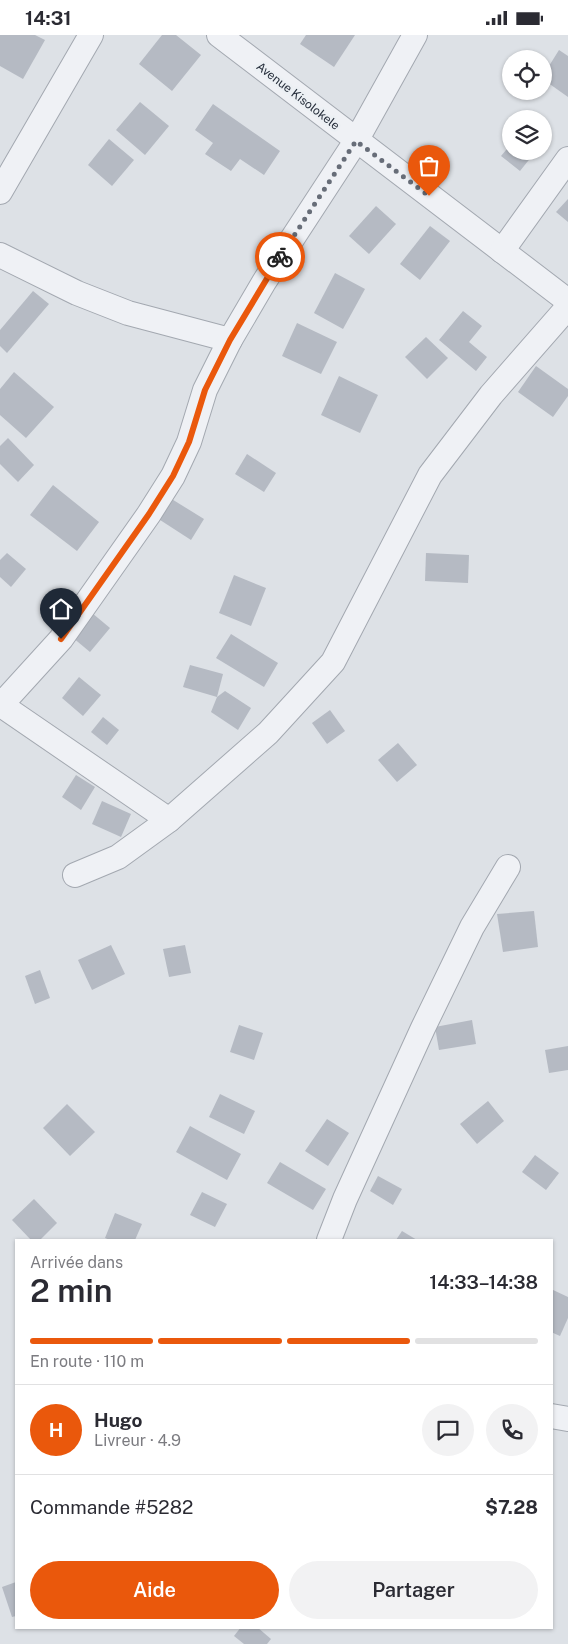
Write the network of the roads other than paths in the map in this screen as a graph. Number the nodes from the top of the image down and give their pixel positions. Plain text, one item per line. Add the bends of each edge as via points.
1 (91, 35) edge
2 (219, 35) edge
3 (415, 35) edge
4 (356, 141) junction
5 (568, 159) edge
6 (0, 192) edge
7 (502, 251) junction
8 (0, 255) edge
9 (568, 301) edge
10 (568, 307) edge
11 (230, 340) junction
12 (1, 705) edge
13 (168, 820) junction
14 (508, 867) dead end
15 (75, 875) dead end
16 (329, 1239) edge
17 (553, 1417) edge
18 (568, 1419) edge

1 - 6 street
2 - 4 street, Avenue Kisolokele
3 - 4 street
4 - 7 street, Avenue Kisolokele
4 - 11 street
5 - 7 street
7 - 9 street, Avenue Kisolokele
8 - 11 street via 77,293 128,313
10 - 13 street via 490,395 430,475 333,662 268,733
11 - 12 street via 205,390 189,442 173,476 61,639
12 - 13 street
13 - 15 street via 118,857
14 - 16 street via 472,927 423,1027
17 - 18 street

